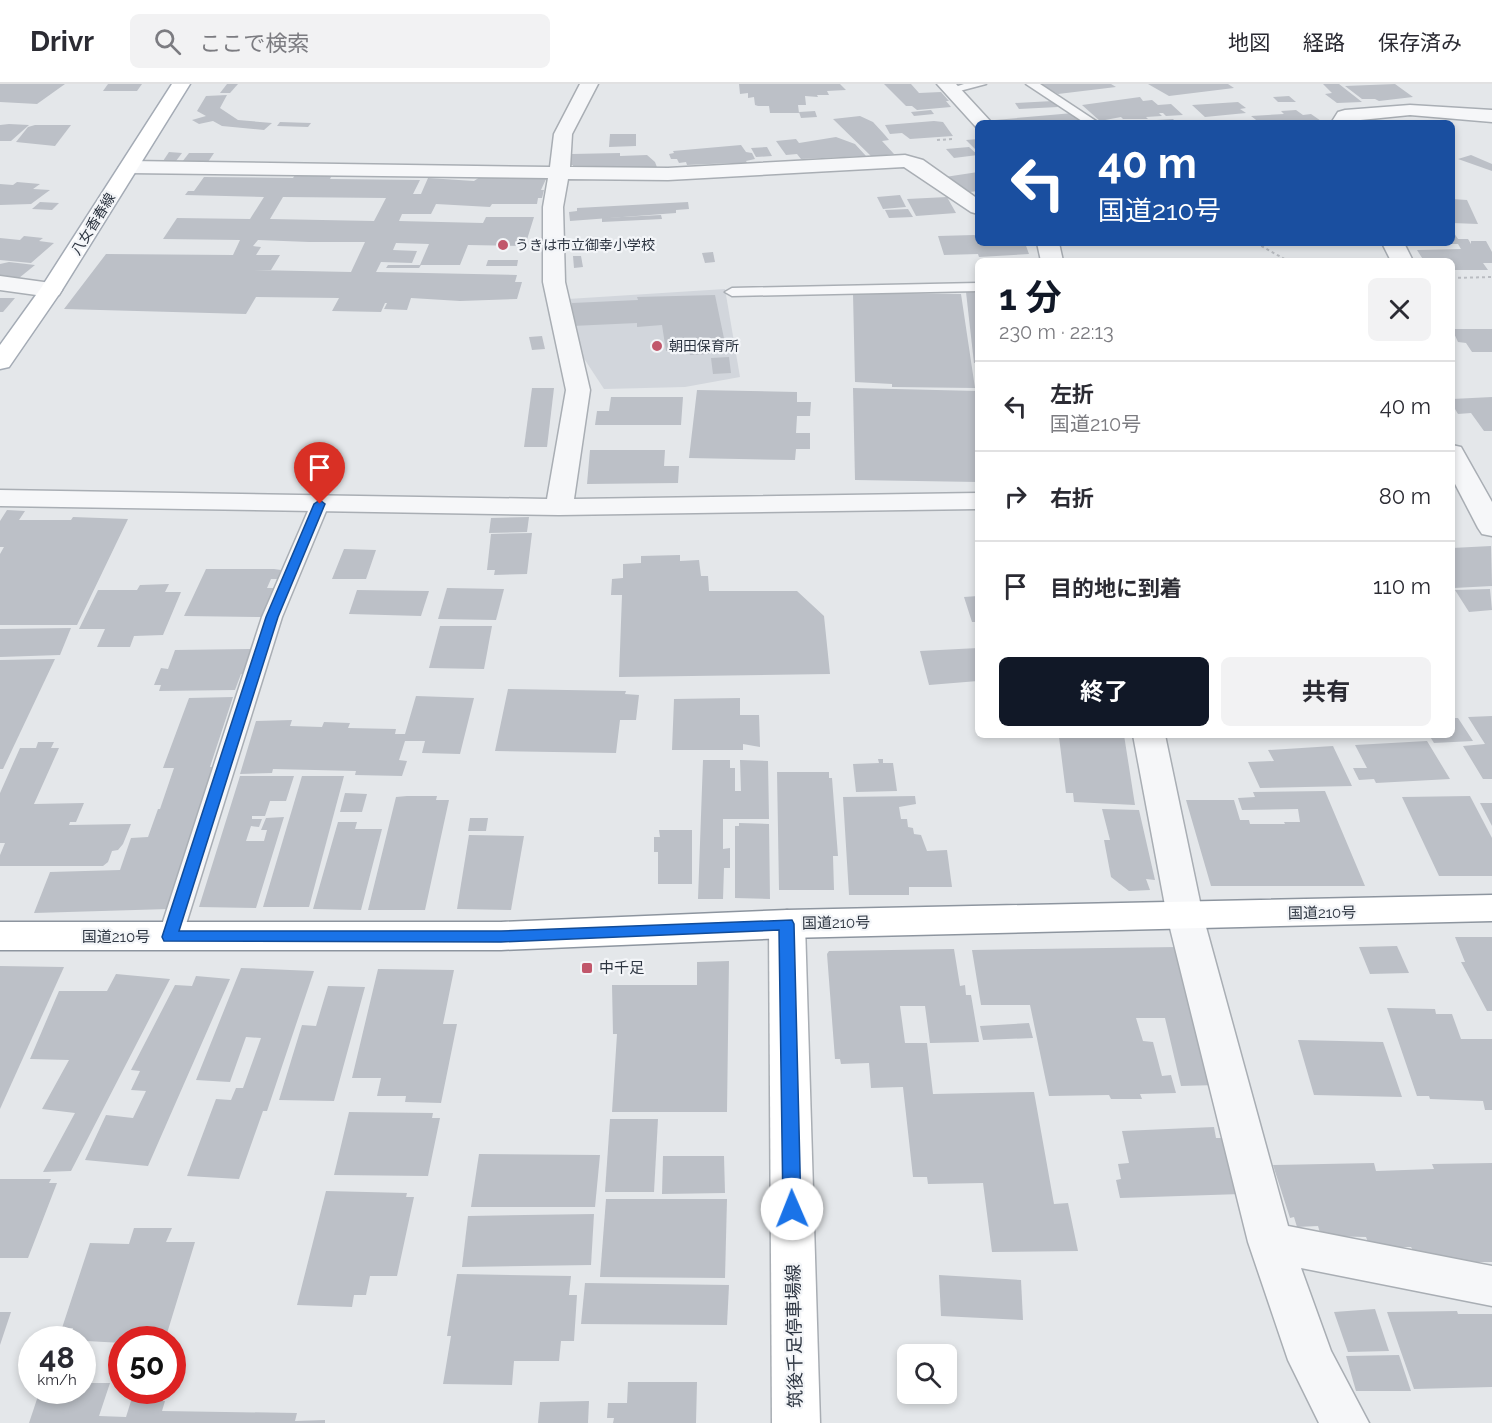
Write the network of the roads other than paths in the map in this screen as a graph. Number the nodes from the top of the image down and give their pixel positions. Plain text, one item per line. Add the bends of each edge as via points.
1 (182, 84) edge
2 (589, 84) edge
3 (980, 84) edge
4 (1032, 84) edge
5 (949, 87) edge
6 (1420, 92) dead end
7 (1433, 112) junction
8 (1492, 116) edge
9 (980, 120) edge
10 (1088, 120) edge
11 (1342, 120) edge
12 (129, 167) junction
13 (559, 174) junction
14 (975, 206) edge
15 (0, 283) edge
16 (975, 287) edge
17 (51, 291) junction
18 (732, 292) dead end
19 (0, 362) edge
20 (1456, 468) edge
21 (1492, 474) edge
22 (0, 498) edge
23 (975, 501) edge
24 (320, 504) junction
25 (559, 507) junction
26 (1492, 528) edge
27 (1150, 738) edge
28 (1492, 908) edge
29 (1185, 916) junction
30 (787, 924) junction
31 (0, 936) edge
32 (170, 937) junction
33 (1270, 1242) junction
34 (1492, 1286) edge
35 (796, 1423) edge
36 (1345, 1423) edge

1 - 12 main road, 八女香春線
2 - 13 street via 563,134
3 - 5 lane
4 - 10 lane
5 - 9 street
6 - 7 street via 1434,108
7 - 8 street
7 - 11 street via 1410,110 1345,116
12 - 13 street
12 - 17 main road, 八女香春線
13 - 14 street via 668,174 905,161 916,164
13 - 25 street via 553,207 554,282 578,390
15 - 17 street
16 - 18 lane
17 - 19 main road, 八女香春線
20 - 21 street
20 - 26 street
22 - 24 street
23 - 25 street
24 - 25 street
24 - 32 lane via 272,617
27 - 29 street
28 - 29 main road, 国道210号
29 - 30 main road, 国道210号
29 - 33 street
30 - 32 main road, 国道210号 via 501,936
30 - 35 main road, 筑後千足停車場線
31 - 32 main road, 国道210号
33 - 34 street
33 - 36 street via 1311,1360

